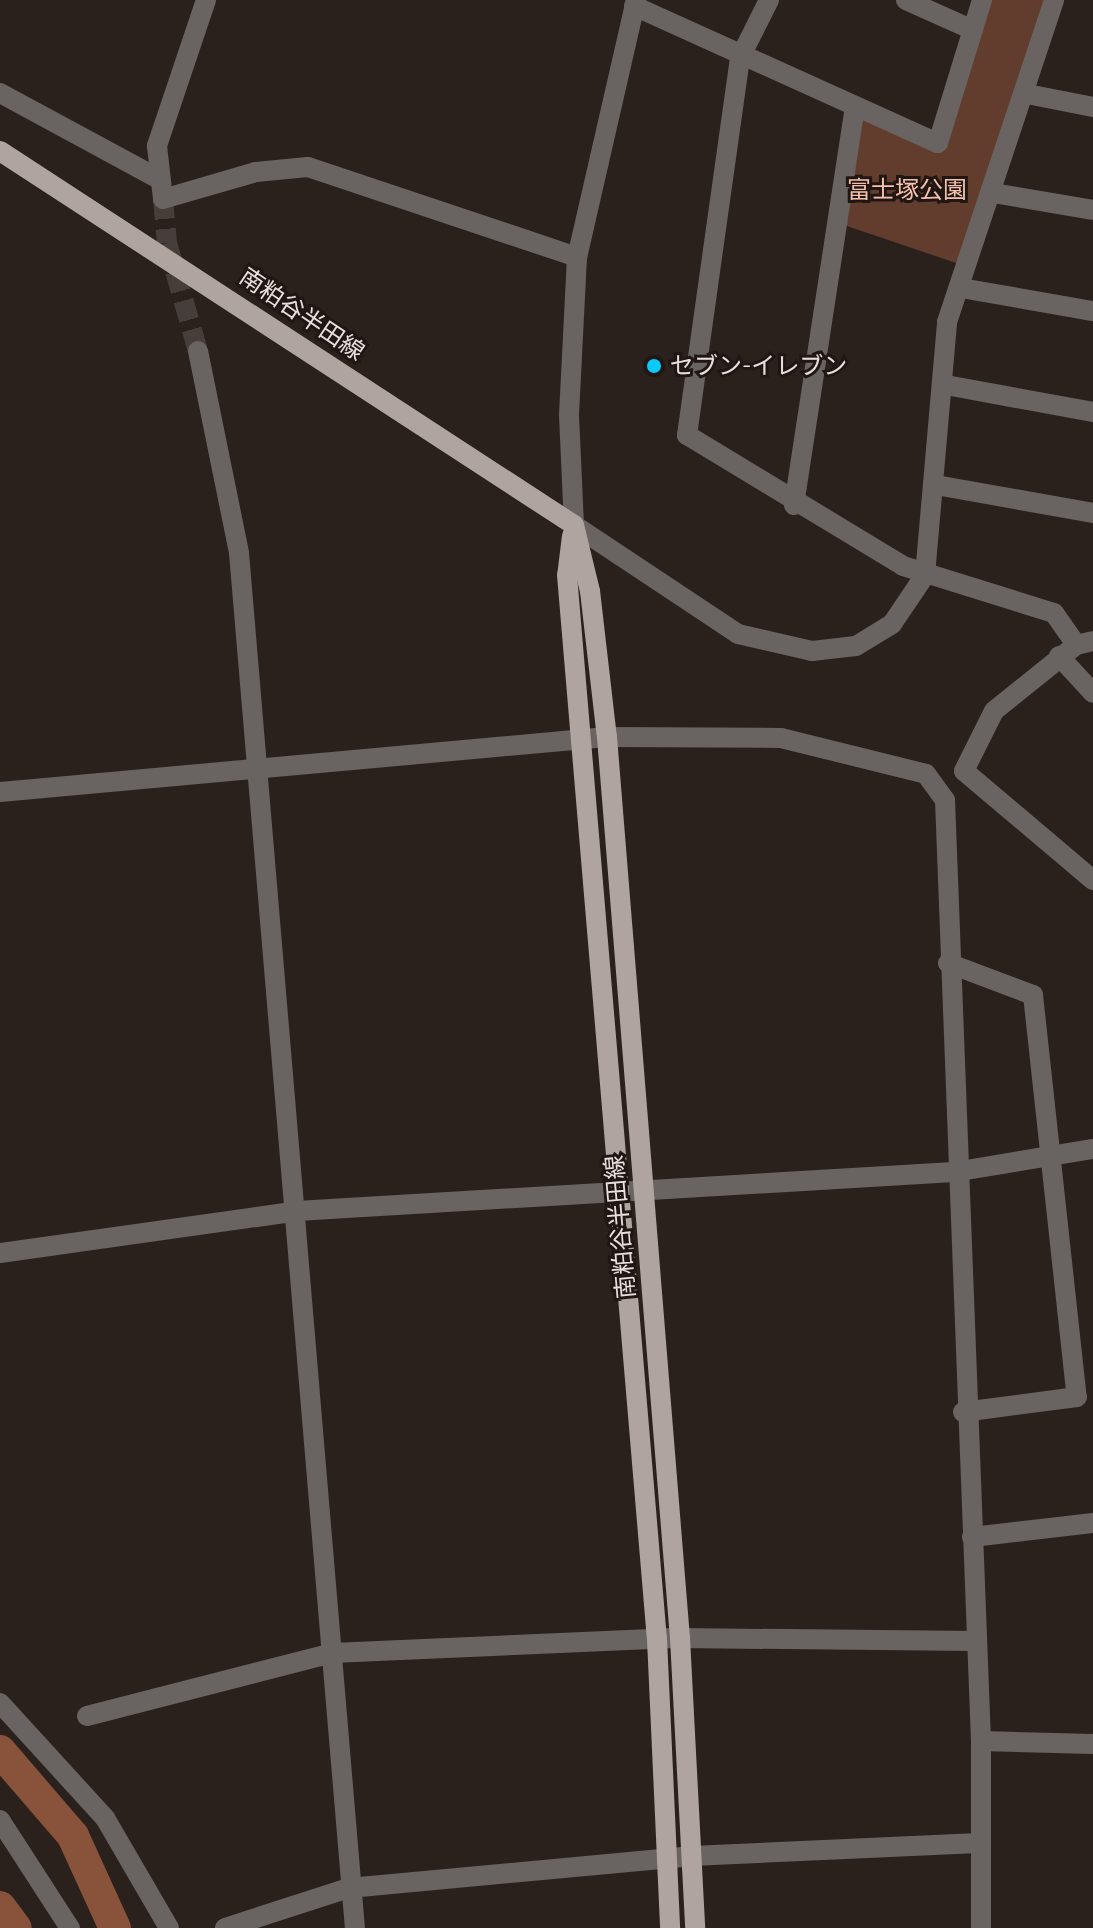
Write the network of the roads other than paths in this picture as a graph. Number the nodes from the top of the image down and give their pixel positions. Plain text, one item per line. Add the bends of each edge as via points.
1 (206, 0) edge
2 (769, 0) edge
3 (906, 0) edge
4 (982, 0) edge
5 (1054, 0) edge
6 (635, 3) edge
7 (973, 30) junction
8 (740, 58) junction
9 (0, 93) edge
10 (1027, 94) junction
11 (1093, 107) edge
12 (854, 111) junction
13 (0, 151) edge
14 (157, 178) junction
15 (993, 193) junction
16 (1093, 210) edge
17 (577, 257) junction
18 (961, 288) junction
19 (1093, 311) edge
20 (198, 351) tunnel mouth
21 (946, 385) junction
22 (1093, 412) edge
23 (936, 485) junction
24 (794, 505) junction
25 (1093, 513) edge
26 (574, 525) junction
27 (925, 575) junction
28 (1076, 647) edge
29 (1093, 693) edge
30 (607, 737) junction
31 (583, 739) junction
32 (258, 769) junction
33 (0, 792) edge
34 (1093, 880) edge
35 (948, 963) junction
36 (1093, 1149) edge
37 (1050, 1156) junction
38 (954, 1172) junction
39 (644, 1195) junction
40 (621, 1197) junction
41 (297, 1211) junction
42 (0, 1253) edge
43 (963, 1412) junction
44 (1093, 1523) edge
45 (972, 1537) junction
46 (680, 1638) junction
47 (657, 1639) junction
48 (975, 1641) junction
49 (332, 1653) junction
50 (0, 1703) edge
51 (87, 1716) dead end
52 (981, 1741) junction
53 (1093, 1744) edge
54 (0, 1820) edge
55 (979, 1843) junction
56 (691, 1856) junction
57 (665, 1859) junction
58 (349, 1888) junction
59 (70, 1928) edge
60 (169, 1928) edge
61 (225, 1928) edge
62 (355, 1928) edge
63 (670, 1928) edge
64 (695, 1928) edge
65 (981, 1928) edge

1 - 14 street via 169,97
2 - 8 street
3 - 7 street
4 - 7 street
5 - 10 street
6 - 8 street
6 - 17 street
7 - 12 street via 938,143
8 - 12 street
8 - 24 street via 687,435
9 - 14 street
10 - 11 street
10 - 15 street
12 - 24 street
13 - 26 main road, 南粕谷半田線
14 - 17 street via 163,199 256,172 308,167
15 - 16 street
15 - 18 street
17 - 26 street via 569,415
18 - 19 street
18 - 21 street via 947,322
20 - 32 street via 239,553
21 - 22 street
21 - 23 street
23 - 25 street
23 - 27 street
24 - 27 street
26 - 27 street via 738,634 812,651 856,646 892,624
26 - 30 main road, 南粕谷半田線 via 590,591
26 - 31 main road, 南粕谷半田線 via 567,575
27 - 28 street via 1054,613
28 - 29 street
28 - 34 street via 994,711 964,771
30 - 31 street
30 - 35 street via 781,738 926,774 945,800
30 - 39 main road, 南粕谷半田線
31 - 32 street
31 - 40 main road, 南粕谷半田線
32 - 33 street
32 - 41 street
35 - 37 street via 1033,995
35 - 38 street
36 - 37 street
37 - 38 street
37 - 43 street via 1077,1397
38 - 39 street
38 - 43 street
39 - 40 street
39 - 46 main road, 南粕谷半田線
40 - 41 street
40 - 47 main road, 南粕谷半田線
41 - 42 street
41 - 49 street
43 - 45 street
44 - 45 street
45 - 48 street
46 - 47 street
46 - 48 street
46 - 56 main road, 南粕谷半田線
47 - 49 street
47 - 57 main road, 南粕谷半田線
48 - 52 street
49 - 51 street
49 - 58 street
50 - 60 street via 105,1818
52 - 53 street
52 - 55 street
54 - 59 street
55 - 56 street
55 - 65 street
56 - 57 street
56 - 64 main road, 南粕谷半田線
57 - 58 street
57 - 63 main road, 南粕谷半田線
58 - 61 street
58 - 62 street

